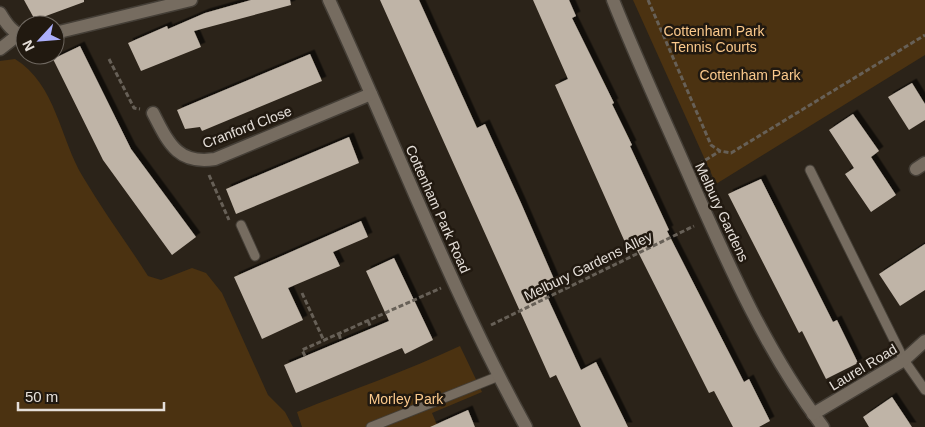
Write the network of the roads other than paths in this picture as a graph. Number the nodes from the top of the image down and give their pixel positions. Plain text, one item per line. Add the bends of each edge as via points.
1 (191, 0) edge
2 (329, 0) edge
3 (612, 0) edge
4 (0, 13) edge
5 (15, 31) edge
6 (65, 31) edge
7 (15, 40) edge
8 (0, 49) edge
9 (371, 94) junction
10 (153, 113) road end
11 (810, 170) dead end
12 (241, 225) road end
13 (255, 256) dead end
14 (925, 341) edge
15 (904, 360) junction
16 (499, 376) junction
17 (925, 390) edge
18 (813, 414) junction
19 (371, 427) edge
20 (526, 427) edge
21 (823, 427) edge

1 - 6 street
2 - 9 street, Cottenham Park Road
3 - 18 street, Melbury Gardens via 760,329 795,390
4 - 5 street via 6,24
7 - 8 street
9 - 10 street, Cranford Close via 215,159 203,161 190,158 169,144
9 - 16 street, Cottenham Park Road via 453,282
11 - 15 lane
12 - 13 lane
14 - 15 street, Laurel Road
15 - 17 lane
15 - 18 street, Laurel Road
16 - 19 lane
16 - 20 street, Cottenham Park Road
18 - 21 street, Melbury Gardens

